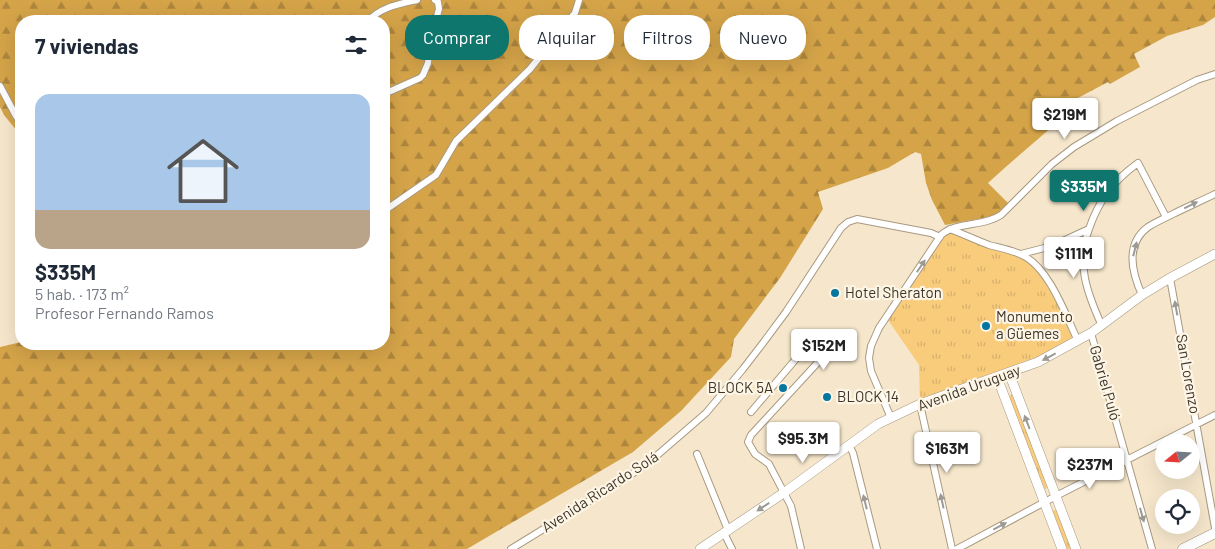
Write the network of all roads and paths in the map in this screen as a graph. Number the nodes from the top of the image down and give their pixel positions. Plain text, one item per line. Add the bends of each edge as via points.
1 (417, 0) edge
2 (435, 0) edge
3 (579, 0) edge
4 (375, 15) edge
5 (1215, 74) edge
6 (0, 86) edge
7 (390, 91) edge
8 (15, 114) edge
9 (1215, 194) edge
10 (390, 206) edge
11 (1166, 217) junction
12 (949, 229) junction
13 (1089, 229) junction
14 (940, 237) junction
15 (1022, 254) junction
16 (1215, 254) edge
17 (1170, 278) junction
18 (1142, 295) junction
19 (1102, 326) junction
20 (1092, 333) junction
21 (1078, 341) junction
22 (1009, 373) junction
23 (997, 377) junction
24 (920, 404) junction
25 (751, 412) dead end
26 (1215, 415) edge
27 (891, 418) junction
28 (1197, 425) junction
29 (849, 445) junction
30 (697, 454) dead end
31 (1127, 460) junction
32 (785, 492) junction
33 (1056, 496) junction
34 (1044, 502) junction
35 (1215, 528) edge
36 (726, 532) junction
37 (1215, 534) edge
38 (511, 549) edge
39 (700, 549) edge
40 (732, 549) edge
41 (802, 549) edge
42 (877, 549) edge
43 (952, 549) edge
44 (956, 549) edge
45 (1062, 549) edge
46 (1076, 549) edge
47 (1152, 549) edge
48 (1183, 549) edge

1 - 4 street via 383,9
2 - 7 street via 439,9 423,75
3 - 10 street via 575,13 530,69 456,141 436,175
5 - 12 street via 1197,80 1074,146 996,218
6 - 8 street
11 -> 9 street
11 - 13 street via 1138,163 1102,199
18 -> 11 street via 1133,274 1133,251 1145,230
12 - 14 street
12 - 15 street
13 - 15 street via 1052,246
13 - 19 street via 1084,246 1084,276
27 -> 14 street via 871,371 871,346 879,328
14 - 38 street, Avenida Ricardo Solá via 857,219 845,224 786,312 706,413 641,468
15 - 21 street via 1052,287
16 - 17 street, Avenida Uruguay
17 - 18 street, Avenida Uruguay
28 -> 17 street, San Lorenzo
18 - 19 street, Avenida Uruguay
19 - 20 street, Avenida Uruguay
20 - 21 street, Avenida Uruguay
20 - 31 street, Gabriel Puló
21 -> 22 street, Avenida Uruguay
22 - 23 street, Avenida Uruguay
33 -> 22 street
23 - 24 street, Avenida Uruguay
23 - 34 street
24 - 27 street, Avenida Uruguay
43 -> 24 street
25 - 32 street via 806,347 817,345 821,359 748,442 769,464
26 - 28 street
27 - 29 street, Avenida Uruguay
28 - 31 street
28 - 35 street, San Lorenzo
29 - 32 street, Avenida Uruguay
42 -> 29 street
30 - 36 street
31 - 33 street
31 -> 47 street, Gabriel Puló
32 -> 36 street, Avenida Uruguay
32 - 41 street
33 - 34 street
33 - 46 street
44 -> 34 street
34 - 45 street
36 - 39 street, Avenida Uruguay
36 - 40 street
37 - 48 main road

